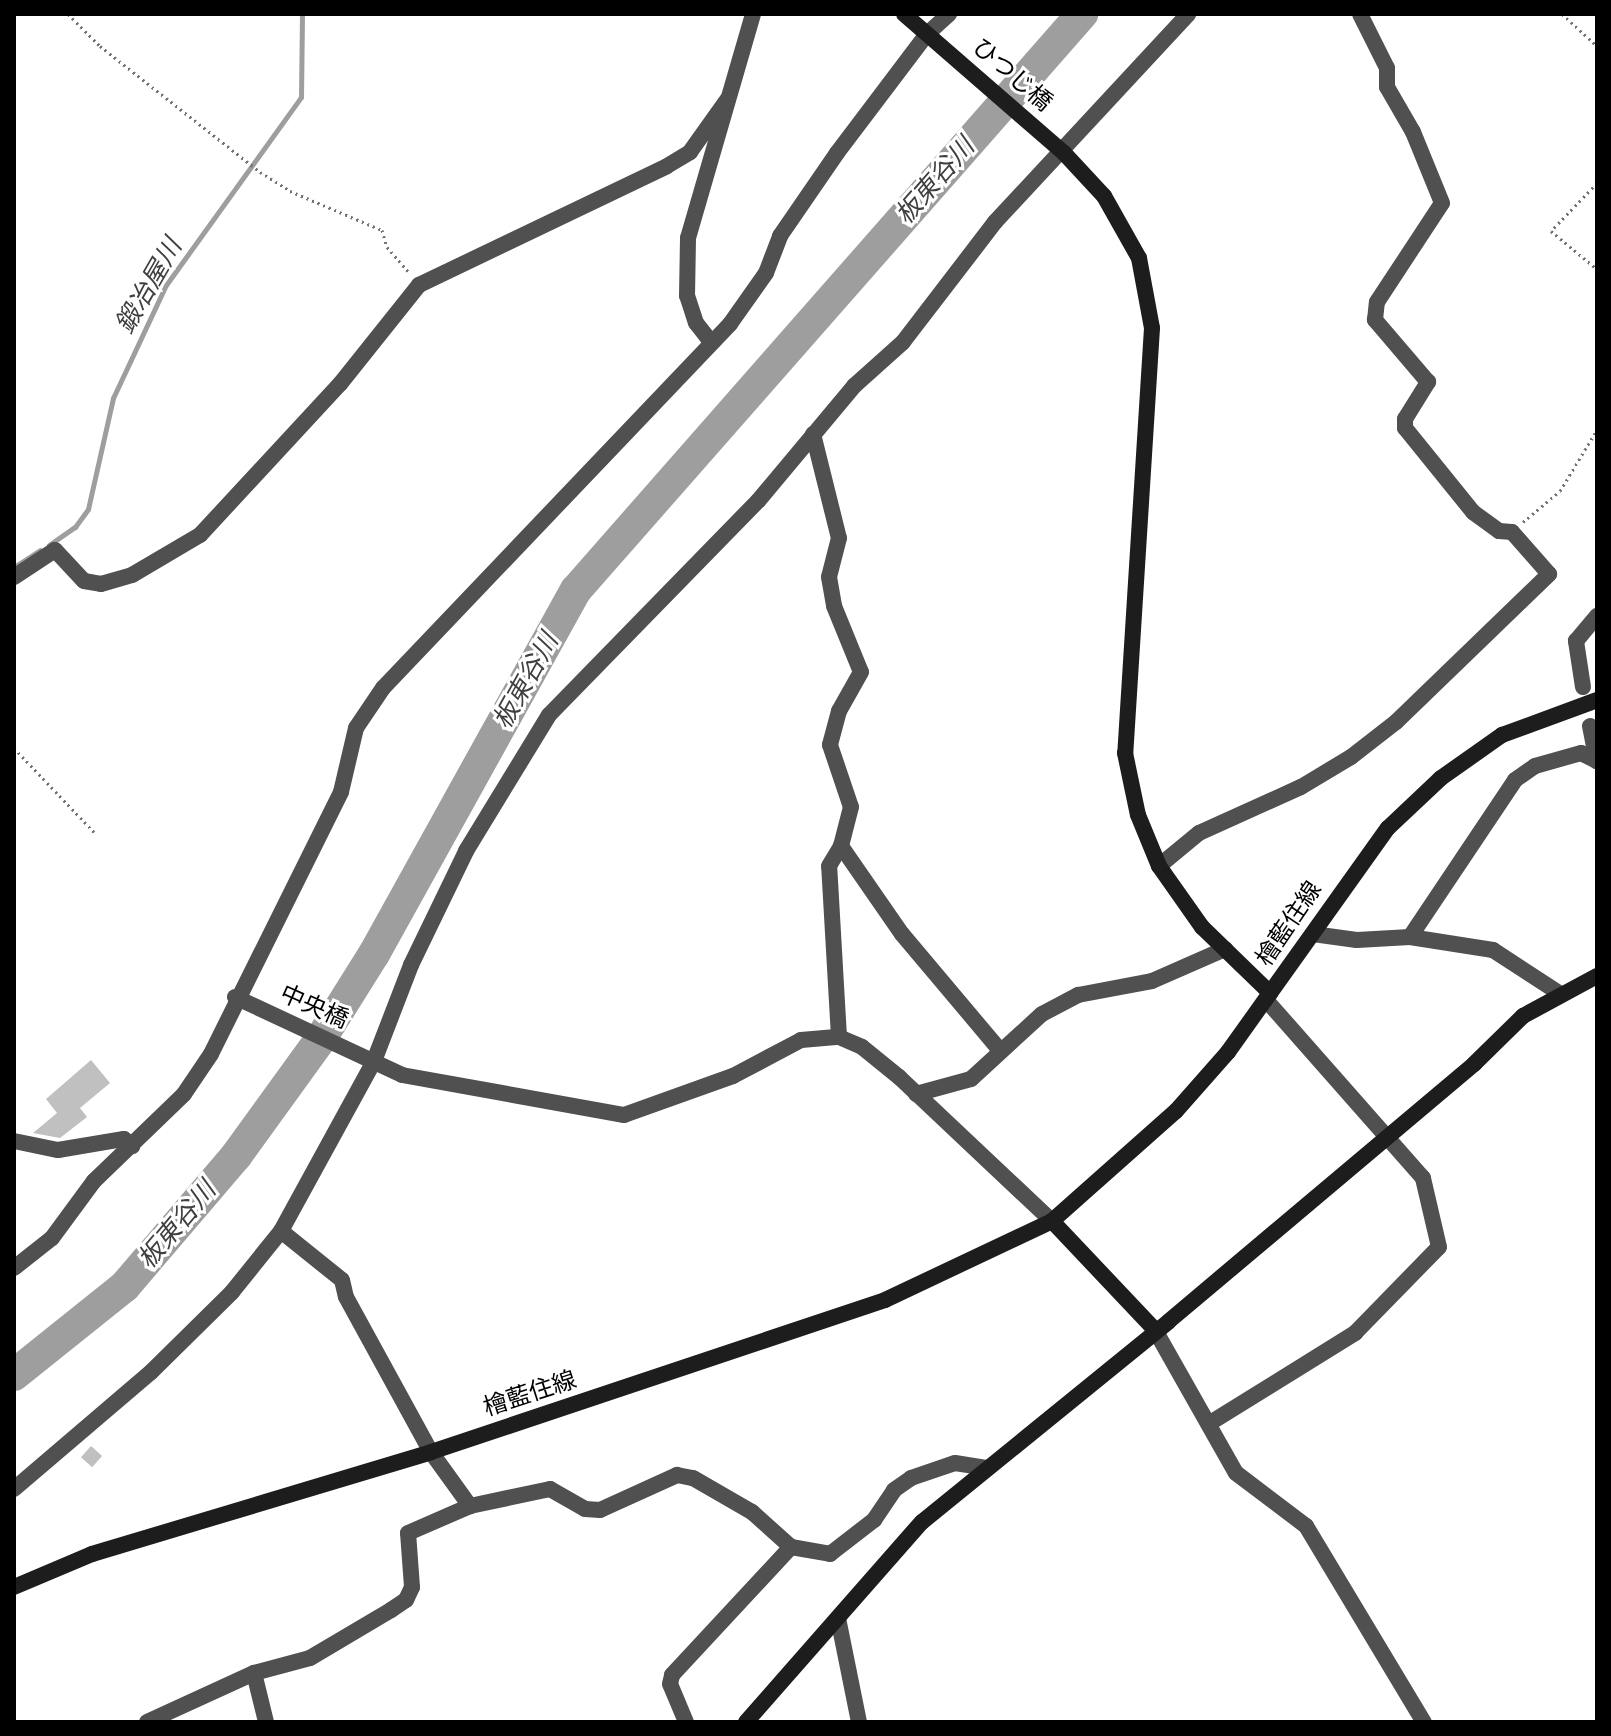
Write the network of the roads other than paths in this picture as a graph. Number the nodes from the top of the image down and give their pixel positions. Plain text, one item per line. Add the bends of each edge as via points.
1 (753, 14) edge
2 (904, 14) edge
3 (949, 14) edge
4 (1188, 14) edge
5 (1360, 14) edge
6 (927, 34) junction
7 (727, 100) junction
8 (1064, 153) junction
9 (711, 342) junction
10 (813, 434) junction
11 (14, 577) edge
12 (1597, 616) edge
13 (1583, 687) dead end
14 (1597, 700) edge
15 (1590, 726) dead end
16 (1597, 761) edge
17 (841, 846) junction
18 (1159, 866) junction
19 (1313, 934) junction
20 (1410, 937) junction
21 (1225, 949) junction
22 (1597, 976) edge
23 (1559, 993) junction
24 (1268, 997) junction
25 (240, 1000) junction
26 (839, 1037) junction
27 (999, 1049) junction
28 (368, 1058) junction
29 (916, 1094) junction
30 (1388, 1137) junction
31 (14, 1140) edge
32 (132, 1146) junction
33 (1052, 1221) junction
34 (281, 1231) junction
35 (14, 1268) edge
36 (1155, 1330) junction
37 (1210, 1423) junction
38 (431, 1452) junction
39 (988, 1468) junction
40 (14, 1489) edge
41 (470, 1506) junction
42 (791, 1547) junction
43 (14, 1587) edge
44 (838, 1618) junction
45 (254, 1673) junction
46 (147, 1722) edge
47 (266, 1722) edge
48 (686, 1722) edge
49 (746, 1722) edge
50 (859, 1722) edge
51 (1424, 1722) edge

1 - 7 street
2 - 6 main road, ひつじ橋
3 - 6 street
4 - 8 street
5 - 18 street via 1387,68 1387,87 1413,132 1442,203 1377,302 1375,320 1428,382 1405,419 1405,428 1473,512 1499,531 1512,532 1545,563 1547,581 1396,722 1351,757 1301,787 1199,833
6 - 8 main road, ひつじ橋
6 - 9 street via 780,236 766,273
7 - 9 street via 688,238 687,296 696,323
7 - 11 street via 690,152 667,166 419,285 340,384 200,535 132,575 101,584 84,581 55,550
8 - 10 street via 995,222 903,342 854,386
8 - 18 main road, ひつじ橋 via 1104,196 1139,258 1152,328 1125,753 1138,815
9 - 25 street via 383,688 356,728 341,792
10 - 17 street via 839,538 829,577 834,606 861,672 839,711 830,745 851,807
10 - 28 street via 758,501 549,715 466,851
12 - 13 street via 1576,641
14 - 19 main road, 檜藍住線 via 1502,735 1441,778 1388,828
15 - 16 street
16 - 20 street via 1581,753 1535,766 1515,780
17 - 26 street via 829,866
17 - 27 street via 902,934
18 - 21 main road, ひつじ橋 via 1202,927
19 - 20 street via 1357,940
19 - 24 main road, 檜藍住線
20 - 23 street via 1493,950
21 - 24 main road, ひつじ橋
21 - 27 street via 1152,981 1078,995 1042,1014
22 - 23 main road
23 - 30 main road via 1523,1016
24 - 30 street
24 - 33 main road, 檜藍住線 via 1176,1111
25 - 28 street, 中央橋
25 - 32 street via 184,1094
26 - 28 street, 中央橋 via 801,1040 733,1076 624,1115 402,1075
26 - 29 street via 862,1047
27 - 29 street via 971,1079
28 - 34 street
29 - 33 street
30 - 36 main road
30 - 37 street via 1423,1178 1439,1247 1355,1333
31 - 32 street via 58,1150 124,1139
32 - 35 street via 94,1181 52,1238
33 - 36 main road
33 - 38 main road, 檜藍住線 via 885,1300
34 - 38 street via 342,1280 346,1297
34 - 40 street via 232,1292 151,1372
36 - 37 street
36 - 39 main road
37 - 51 street via 1236,1473 1306,1526
38 - 41 street
38 - 43 main road, 檜藍住線 via 92,1554
39 - 42 street via 955,1463 911,1478 894,1490 874,1520 830,1554
39 - 44 main road via 922,1522
41 - 42 street via 550,1489 585,1509 600,1510 677,1475 693,1478 752,1512
41 - 45 street via 408,1533 412,1587 406,1600 310,1658
42 - 48 street via 672,1675 670,1684
44 - 49 main road
44 - 50 street
45 - 46 street
45 - 47 street

